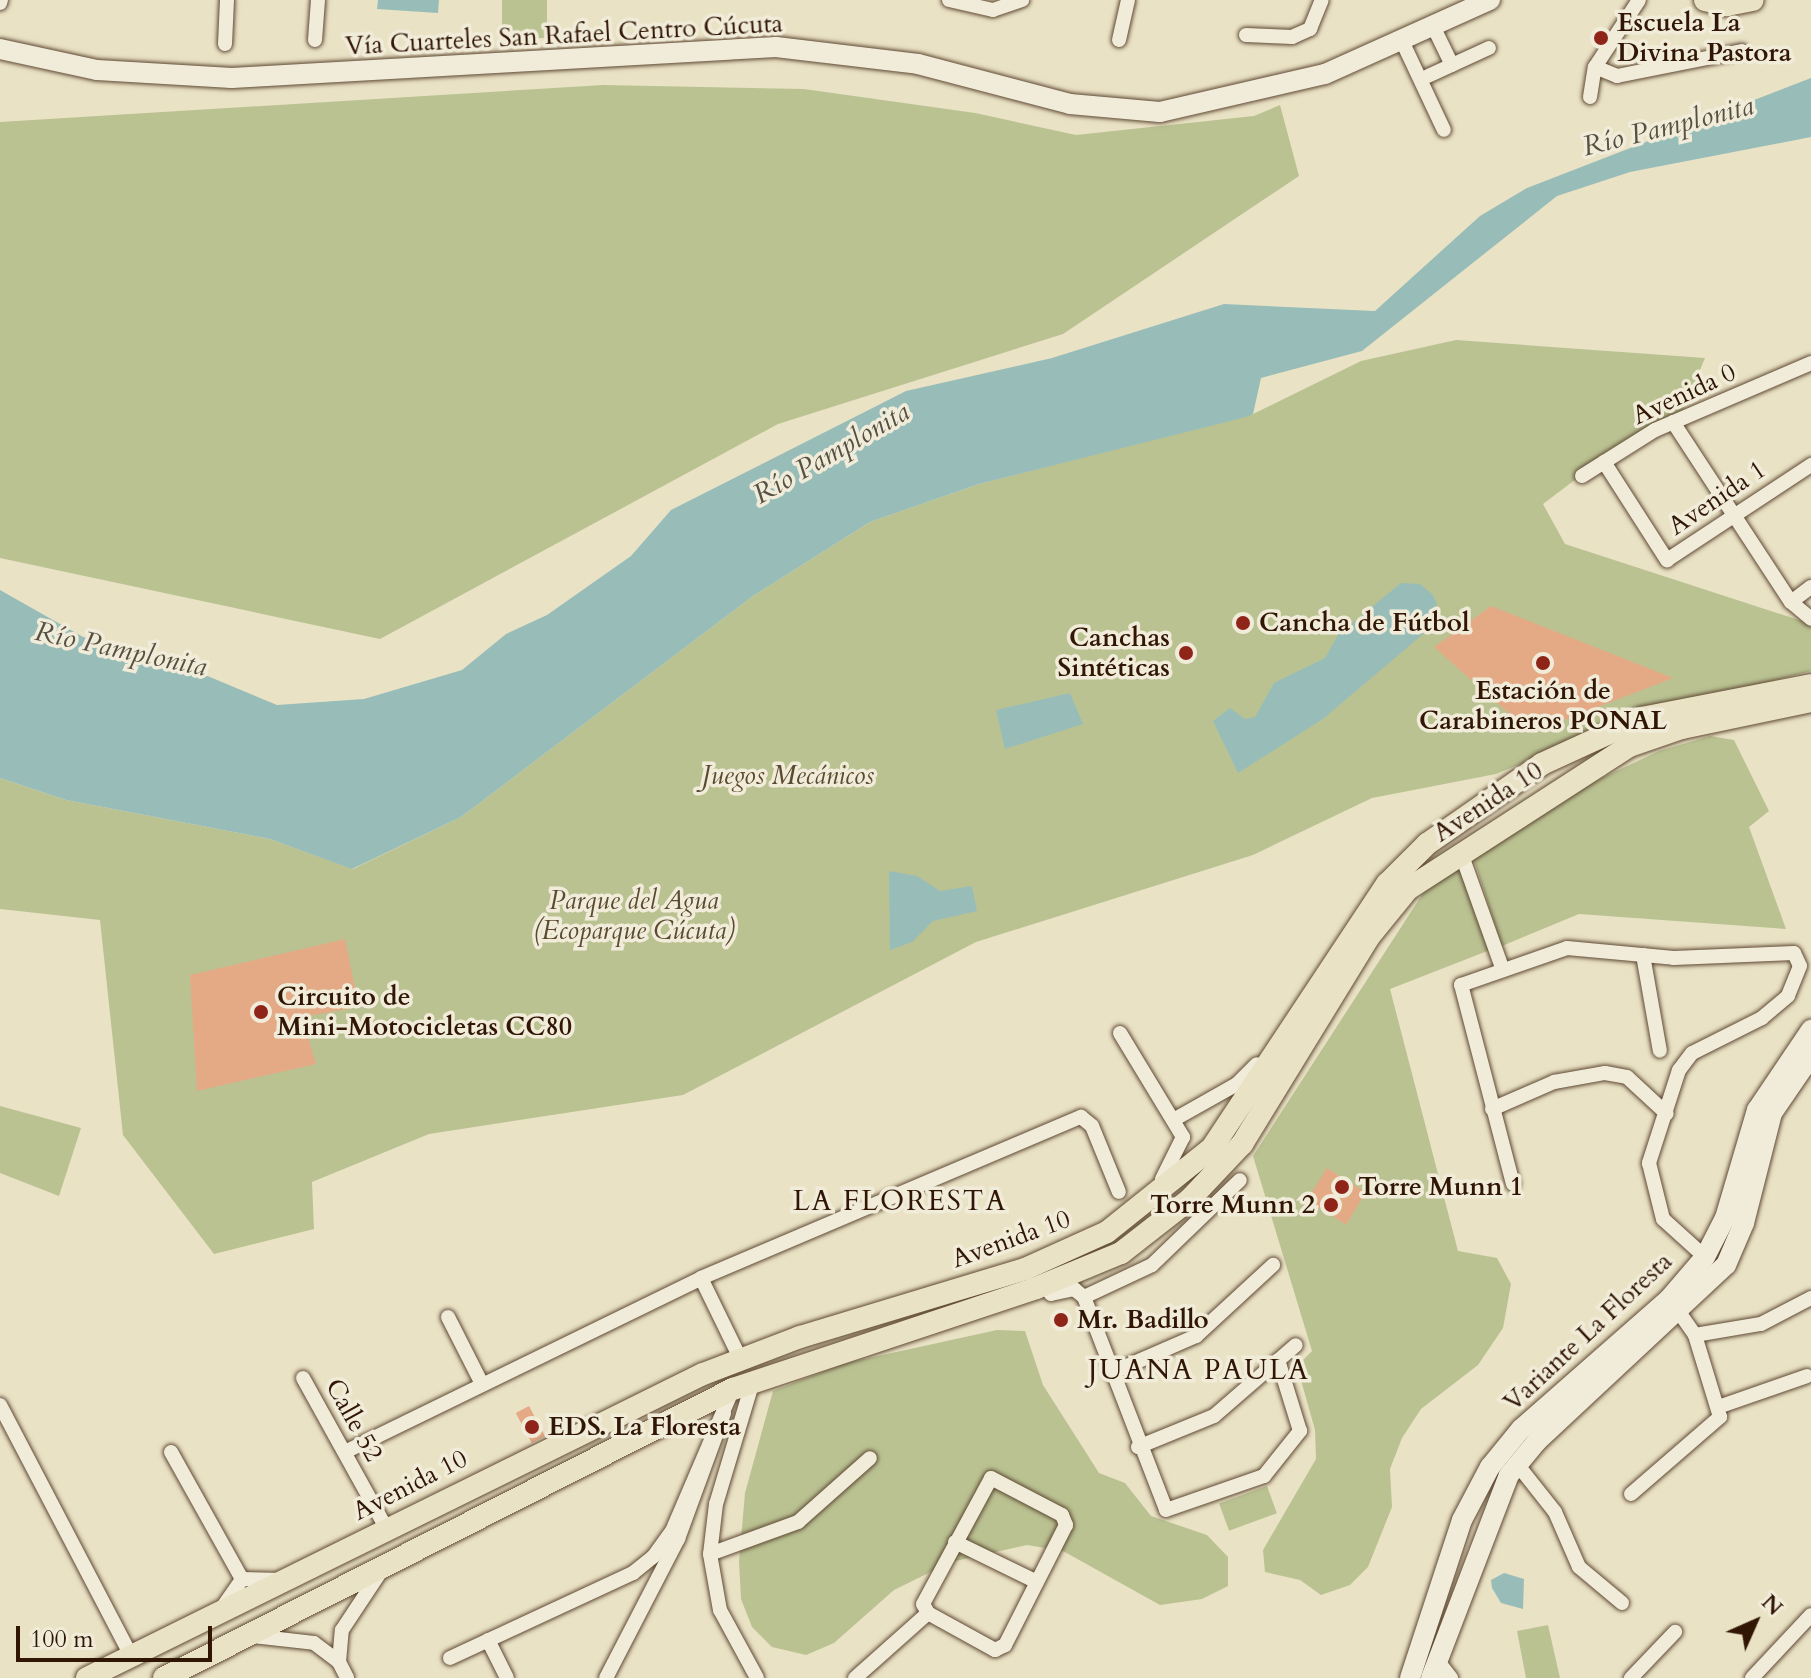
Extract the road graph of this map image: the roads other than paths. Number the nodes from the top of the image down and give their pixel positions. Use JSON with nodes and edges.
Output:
{"nodes":[{"id":1,"x":227,"y":0,"type":"edge"},
{"id":2,"x":318,"y":0,"type":"edge"},
{"id":3,"x":949,"y":0,"type":"edge"},
{"id":4,"x":1022,"y":0,"type":"edge"},
{"id":5,"x":1128,"y":0,"type":"edge"},
{"id":6,"x":1322,"y":0,"type":"edge"},
{"id":7,"x":1490,"y":0,"type":"edge"},
{"id":8,"x":1639,"y":0,"type":"edge"},
{"id":9,"x":1705,"y":0,"type":"edge"},
{"id":10,"x":1753,"y":0,"type":"edge"},
{"id":11,"x":1434,"y":28,"type":"junction"},
{"id":12,"x":1246,"y":35,"type":"dead end"},
{"id":13,"x":315,"y":40,"type":"dead end"},
{"id":14,"x":1119,"y":40,"type":"dead end"},
{"id":15,"x":1403,"y":43,"type":"junction"},
{"id":16,"x":225,"y":44,"type":"dead end"},
{"id":17,"x":1489,"y":48,"type":"dead end"},
{"id":18,"x":0,"y":49,"type":"edge"},
{"id":19,"x":1742,"y":51,"type":"dead end"},
{"id":20,"x":1452,"y":65,"type":"junction"},
{"id":21,"x":1595,"y":67,"type":"junction"},
{"id":22,"x":1428,"y":76,"type":"dead end"},
{"id":23,"x":1590,"y":97,"type":"dead end"},
{"id":24,"x":1444,"y":130,"type":"dead end"},
{"id":25,"x":1811,"y":363,"type":"edge"},
{"id":26,"x":1673,"y":422,"type":"junction"},
{"id":27,"x":1604,"y":462,"type":"junction"},
{"id":28,"x":1811,"y":465,"type":"edge"},
{"id":29,"x":1582,"y":476,"type":"dead end"},
{"id":30,"x":1732,"y":516,"type":"junction"},
{"id":31,"x":1811,"y":587,"type":"edge"},
{"id":32,"x":1800,"y":611,"type":"edge"},
{"id":33,"x":1811,"y":685,"type":"edge"},
{"id":34,"x":1811,"y":701,"type":"edge"},
{"id":35,"x":1699,"y":715,"type":"junction"},
{"id":36,"x":1461,"y":853,"type":"junction"},
{"id":37,"x":1643,"y":955,"type":"junction"},
{"id":38,"x":1503,"y":970,"type":"junction"},
{"id":39,"x":1308,"y":1007,"type":"junction"},
{"id":40,"x":1811,"y":1030,"type":"edge"},
{"id":41,"x":1120,"y":1033,"type":"dead end"},
{"id":42,"x":1660,"y":1051,"type":"dead end"},
{"id":43,"x":1811,"y":1056,"type":"edge"},
{"id":44,"x":1492,"y":1109,"type":"junction"},
{"id":45,"x":1667,"y":1114,"type":"junction"},
{"id":46,"x":1175,"y":1119,"type":"junction"},
{"id":47,"x":1240,"y":1180,"type":"dead end"},
{"id":48,"x":1513,"y":1184,"type":"dead end"},
{"id":49,"x":1119,"y":1192,"type":"dead end"},
{"id":50,"x":1138,"y":1211,"type":"junction"},
{"id":51,"x":1705,"y":1257,"type":"junction"},
{"id":52,"x":1273,"y":1265,"type":"dead end"},
{"id":53,"x":701,"y":1278,"type":"junction"},
{"id":54,"x":1043,"y":1285,"type":"junction"},
{"id":55,"x":1084,"y":1297,"type":"junction"},
{"id":56,"x":1811,"y":1298,"type":"edge"},
{"id":57,"x":1675,"y":1306,"type":"junction"},
{"id":58,"x":448,"y":1317,"type":"dead end"},
{"id":59,"x":1695,"y":1335,"type":"junction"},
{"id":60,"x":1296,"y":1345,"type":"dead end"},
{"id":61,"x":740,"y":1358,"type":"junction"},
{"id":62,"x":1278,"y":1360,"type":"junction"},
{"id":63,"x":1111,"y":1373,"type":"junction"},
{"id":64,"x":1807,"y":1376,"type":"dead end"},
{"id":65,"x":303,"y":1378,"type":"dead end"},
{"id":66,"x":482,"y":1384,"type":"junction"},
{"id":67,"x":737,"y":1393,"type":"junction"},
{"id":68,"x":0,"y":1405,"type":"edge"},
{"id":69,"x":1721,"y":1406,"type":"junction"},
{"id":70,"x":691,"y":1409,"type":"junction"},
{"id":71,"x":713,"y":1426,"type":"junction"},
{"id":72,"x":1138,"y":1447,"type":"junction"},
{"id":73,"x":171,"y":1452,"type":"dead end"},
{"id":74,"x":345,"y":1452,"type":"junction"},
{"id":75,"x":870,"y":1458,"type":"dead end"},
{"id":76,"x":1517,"y":1464,"type":"junction"},
{"id":77,"x":1631,"y":1494,"type":"dead end"},
{"id":78,"x":386,"y":1528,"type":"junction"},
{"id":79,"x":955,"y":1542,"type":"junction"},
{"id":80,"x":710,"y":1554,"type":"junction"},
{"id":81,"x":391,"y":1561,"type":"junction"},
{"id":82,"x":290,"y":1576,"type":"junction"},
{"id":83,"x":1037,"y":1582,"type":"junction"},
{"id":84,"x":251,"y":1586,"type":"junction"},
{"id":85,"x":311,"y":1602,"type":"junction"},
{"id":86,"x":1622,"y":1603,"type":"dead end"},
{"id":87,"x":928,"y":1613,"type":"junction"},
{"id":88,"x":1811,"y":1615,"type":"edge"},
{"id":89,"x":276,"y":1620,"type":"junction"},
{"id":90,"x":1675,"y":1632,"type":"dead end"},
{"id":91,"x":245,"y":1636,"type":"junction"},
{"id":92,"x":488,"y":1640,"type":"junction"},
{"id":93,"x":131,"y":1656,"type":"junction"},
{"id":94,"x":450,"y":1658,"type":"dead end"},
{"id":95,"x":339,"y":1662,"type":"junction"},
{"id":96,"x":1434,"y":1669,"type":"edge"},
{"id":97,"x":87,"y":1678,"type":"edge"},
{"id":98,"x":164,"y":1678,"type":"edge"},
{"id":99,"x":347,"y":1678,"type":"edge"},
{"id":100,"x":507,"y":1678,"type":"edge"},
{"id":101,"x":606,"y":1678,"type":"edge"},
{"id":102,"x":757,"y":1678,"type":"edge"},
{"id":103,"x":855,"y":1678,"type":"edge"},
{"id":104,"x":1410,"y":1678,"type":"edge"},
{"id":105,"x":1451,"y":1678,"type":"edge"},
{"id":106,"x":1631,"y":1678,"type":"edge"},
{"id":107,"x":1752,"y":1678,"type":"edge"}],
"edges":[{"from":1,"to":16,"type":"street"},
{"from":2,"to":13,"type":"street"},
{"from":3,"to":4,"type":"street"},
{"from":5,"to":14,"type":"street"},
{"from":6,"to":12,"type":"street"},
{"from":7,"to":11,"type":"main road","name":"Vía Cuarteles San Rafael Centro Cúcuta"},
{"from":8,"to":21,"type":"street"},
{"from":9,"to":10,"type":"main road"},
{"from":11,"to":15,"type":"main road","name":"Vía Cuarteles San Rafael Centro Cúcuta"},
{"from":11,"to":20,"type":"street"},
{"from":15,"to":18,"type":"main road","name":"Vía Cuarteles San Rafael Centro Cúcuta"},
{"from":15,"to":24,"type":"street"},
{"from":17,"to":20,"type":"street"},
{"from":19,"to":21,"type":"street"},
{"from":20,"to":22,"type":"street"},
{"from":21,"to":23,"type":"street"},
{"from":25,"to":26,"type":"street","name":"Avenida 0"},
{"from":26,"to":27,"type":"street","name":"Avenida 0"},
{"from":26,"to":30,"type":"street"},
{"from":27,"to":29,"type":"street","name":"Avenida 0"},
{"from":27,"to":30,"type":"street","name":"Avenida 1"},
{"from":28,"to":30,"type":"street","name":"Avenida 1"},
{"from":30,"to":32,"type":"street"},
{"from":31,"to":32,"type":"street"},
{"from":33,"to":35,"type":"main road","name":"Avenida 10"},
{"from":34,"to":35,"type":"main road","name":"Avenida 10"},
{"from":35,"to":36,"type":"main road","name":"Avenida 10"},
{"from":35,"to":39,"type":"main road","name":"Avenida 10"},
{"from":36,"to":38,"type":"street"},
{"from":36,"to":54,"type":"main road","name":"Avenida 10"},
{"from":37,"to":38,"type":"street"},
{"from":37,"to":42,"type":"street"},
{"from":37,"to":45,"type":"street"},
{"from":38,"to":44,"type":"street"},
{"from":39,"to":46,"type":"street"},
{"from":39,"to":50,"type":"main road","name":"Avenida 10"},
{"from":40,"to":51,"type":"main road","name":"Variante La Floresta"},
{"from":41,"to":46,"type":"street"},
{"from":43,"to":57,"type":"main road","name":"Variante La Floresta"},
{"from":44,"to":45,"type":"street"},
{"from":44,"to":48,"type":"street"},
{"from":45,"to":51,"type":"street"},
{"from":46,"to":50,"type":"street"},
{"from":47,"to":55,"type":"street"},
{"from":49,"to":53,"type":"street"},
{"from":50,"to":61,"type":"main road","name":"Avenida 10"},
{"from":51,"to":57,"type":"main road","name":"Variante La Floresta"},
{"from":52,"to":63,"type":"street"},
{"from":53,"to":61,"type":"street"},
{"from":53,"to":66,"type":"street"},
{"from":54,"to":55,"type":"street"},
{"from":54,"to":67,"type":"main road","name":"Avenida 10"},
{"from":55,"to":63,"type":"street"},
{"from":56,"to":59,"type":"street"},
{"from":57,"to":59,"type":"street"},
{"from":57,"to":76,"type":"main road","name":"Variante La Floresta"},
{"from":57,"to":104,"type":"main road","name":"Variante La Floresta"},
{"from":58,"to":66,"type":"street"},
{"from":59,"to":69,"type":"street"},
{"from":60,"to":62,"type":"street"},
{"from":61,"to":78,"type":"main road","name":"Avenida 10"},
{"from":62,"to":72,"type":"street"},
{"from":62,"to":72,"type":"street"},
{"from":63,"to":72,"type":"street"},
{"from":64,"to":69,"type":"street"},
{"from":65,"to":74,"type":"street","name":"Calle 52"},
{"from":66,"to":74,"type":"street"},
{"from":67,"to":70,"type":"main road","name":"Avenida 10"},
{"from":67,"to":71,"type":"street"},
{"from":67,"to":80,"type":"street"},
{"from":67,"to":101,"type":"street"},
{"from":68,"to":93,"type":"street"},
{"from":69,"to":77,"type":"street"},
{"from":70,"to":71,"type":"street"},
{"from":70,"to":81,"type":"main road","name":"Avenida 10"},
{"from":71,"to":92,"type":"street"},
{"from":73,"to":84,"type":"street"},
{"from":74,"to":78,"type":"street","name":"Calle 52"},
{"from":75,"to":80,"type":"street"},
{"from":76,"to":86,"type":"street"},
{"from":76,"to":96,"type":"main road","name":"Variante La Floresta"},
{"from":78,"to":82,"type":"main road","name":"Avenida 10"},
{"from":79,"to":83,"type":"street"},
{"from":79,"to":83,"type":"street"},
{"from":79,"to":87,"type":"street"},
{"from":80,"to":102,"type":"street"},
{"from":81,"to":85,"type":"main road","name":"Avenida 10"},
{"from":81,"to":95,"type":"street"},
{"from":82,"to":84,"type":"main road","name":"Avenida 10"},
{"from":82,"to":85,"type":"main road"},
{"from":83,"to":87,"type":"street"},
{"from":84,"to":89,"type":"main road"},
{"from":84,"to":93,"type":"main road","name":"Avenida 10"},
{"from":85,"to":89,"type":"main road","name":"Avenida 10"},
{"from":87,"to":103,"type":"street"},
{"from":88,"to":107,"type":"street"},
{"from":89,"to":91,"type":"main road","name":"Avenida 10"},
{"from":90,"to":106,"type":"street"},
{"from":91,"to":95,"type":"street"},
{"from":91,"to":98,"type":"main road","name":"Avenida 10"},
{"from":92,"to":94,"type":"street"},
{"from":92,"to":100,"type":"street"},
{"from":93,"to":97,"type":"main road","name":"Avenida 10"},
{"from":95,"to":99,"type":"street"},
{"from":96,"to":105,"type":"street"}]}
